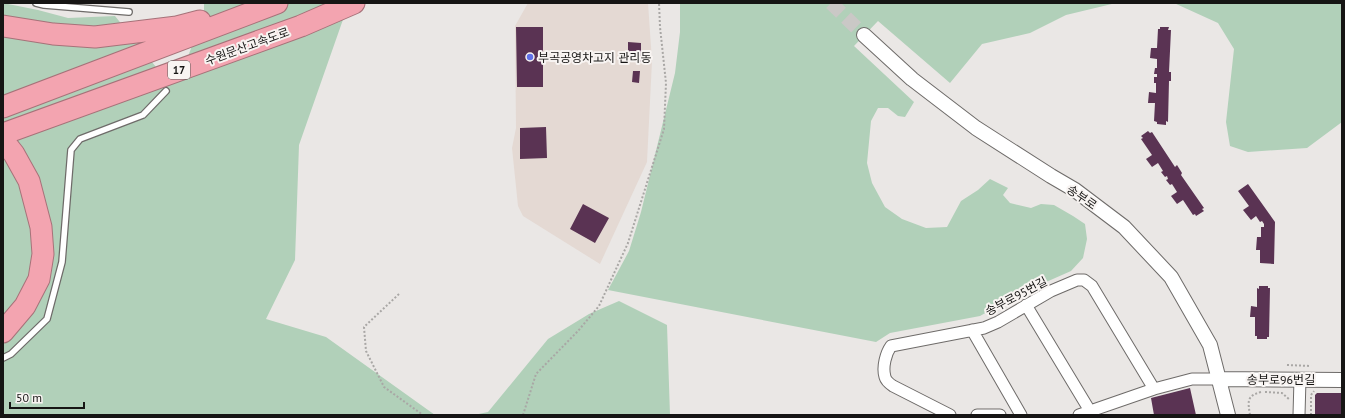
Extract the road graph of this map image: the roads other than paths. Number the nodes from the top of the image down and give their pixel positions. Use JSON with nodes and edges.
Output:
{"nodes":[{"id":1,"x":36,"y":3,"type":"edge"},
{"id":2,"x":277,"y":3,"type":"edge"},
{"id":3,"x":354,"y":3,"type":"edge"},
{"id":4,"x":129,"y":12,"type":"dead end"},
{"id":5,"x":3,"y":26,"type":"edge"},
{"id":6,"x":864,"y":35,"type":"tunnel mouth"},
{"id":7,"x":166,"y":92,"type":"dead end"},
{"id":8,"x":3,"y":107,"type":"edge"},
{"id":9,"x":3,"y":134,"type":"edge"},
{"id":10,"x":6,"y":152,"type":"edge"},
{"id":11,"x":1026,"y":305,"type":"junction"},
{"id":12,"x":3,"y":316,"type":"edge"},
{"id":13,"x":972,"y":330,"type":"junction"},
{"id":14,"x":3,"y":332,"type":"edge"},
{"id":15,"x":3,"y":358,"type":"edge"},
{"id":16,"x":1342,"y":380,"type":"edge"},
{"id":17,"x":1220,"y":382,"type":"junction"},
{"id":18,"x":1299,"y":382,"type":"junction"},
{"id":19,"x":1342,"y":385,"type":"edge"},
{"id":20,"x":1154,"y":389,"type":"junction"},
{"id":21,"x":1085,"y":413,"type":"edge"},
{"id":22,"x":950,"y":415,"type":"edge"},
{"id":23,"x":977,"y":415,"type":"edge"},
{"id":24,"x":1000,"y":415,"type":"edge"},
{"id":25,"x":1021,"y":415,"type":"edge"},
{"id":26,"x":1228,"y":415,"type":"edge"},
{"id":27,"x":1299,"y":415,"type":"edge"}],
"edges":[{"from":1,"to":4,"type":"lane"},
{"from":2,"to":5,"type":"highway"},
{"from":2,"to":8,"type":"highway","number":"17"},
{"from":3,"to":9,"type":"highway","name":"수원문산고속도로","number":"17"},
{"from":6,"to":17,"type":"street","name":"송부로"},
{"from":7,"to":15,"type":"lane"},
{"from":10,"to":12,"type":"highway"},
{"from":10,"to":14,"type":"highway"},
{"from":11,"to":13,"type":"street","name":"송부로95번길"},
{"from":11,"to":20,"type":"street","name":"송부로95번길"},
{"from":11,"to":21,"type":"street"},
{"from":13,"to":22,"type":"street","name":"송부로95번길"},
{"from":13,"to":25,"type":"street"},
{"from":16,"to":18,"type":"street","name":"송부로96번길"},
{"from":17,"to":18,"type":"street"},
{"from":17,"to":20,"type":"street"},
{"from":17,"to":26,"type":"street","name":"송부로"},
{"from":18,"to":19,"type":"street"},
{"from":18,"to":27,"type":"street"},
{"from":20,"to":21,"type":"street"},
{"from":23,"to":24,"type":"street"}]}
